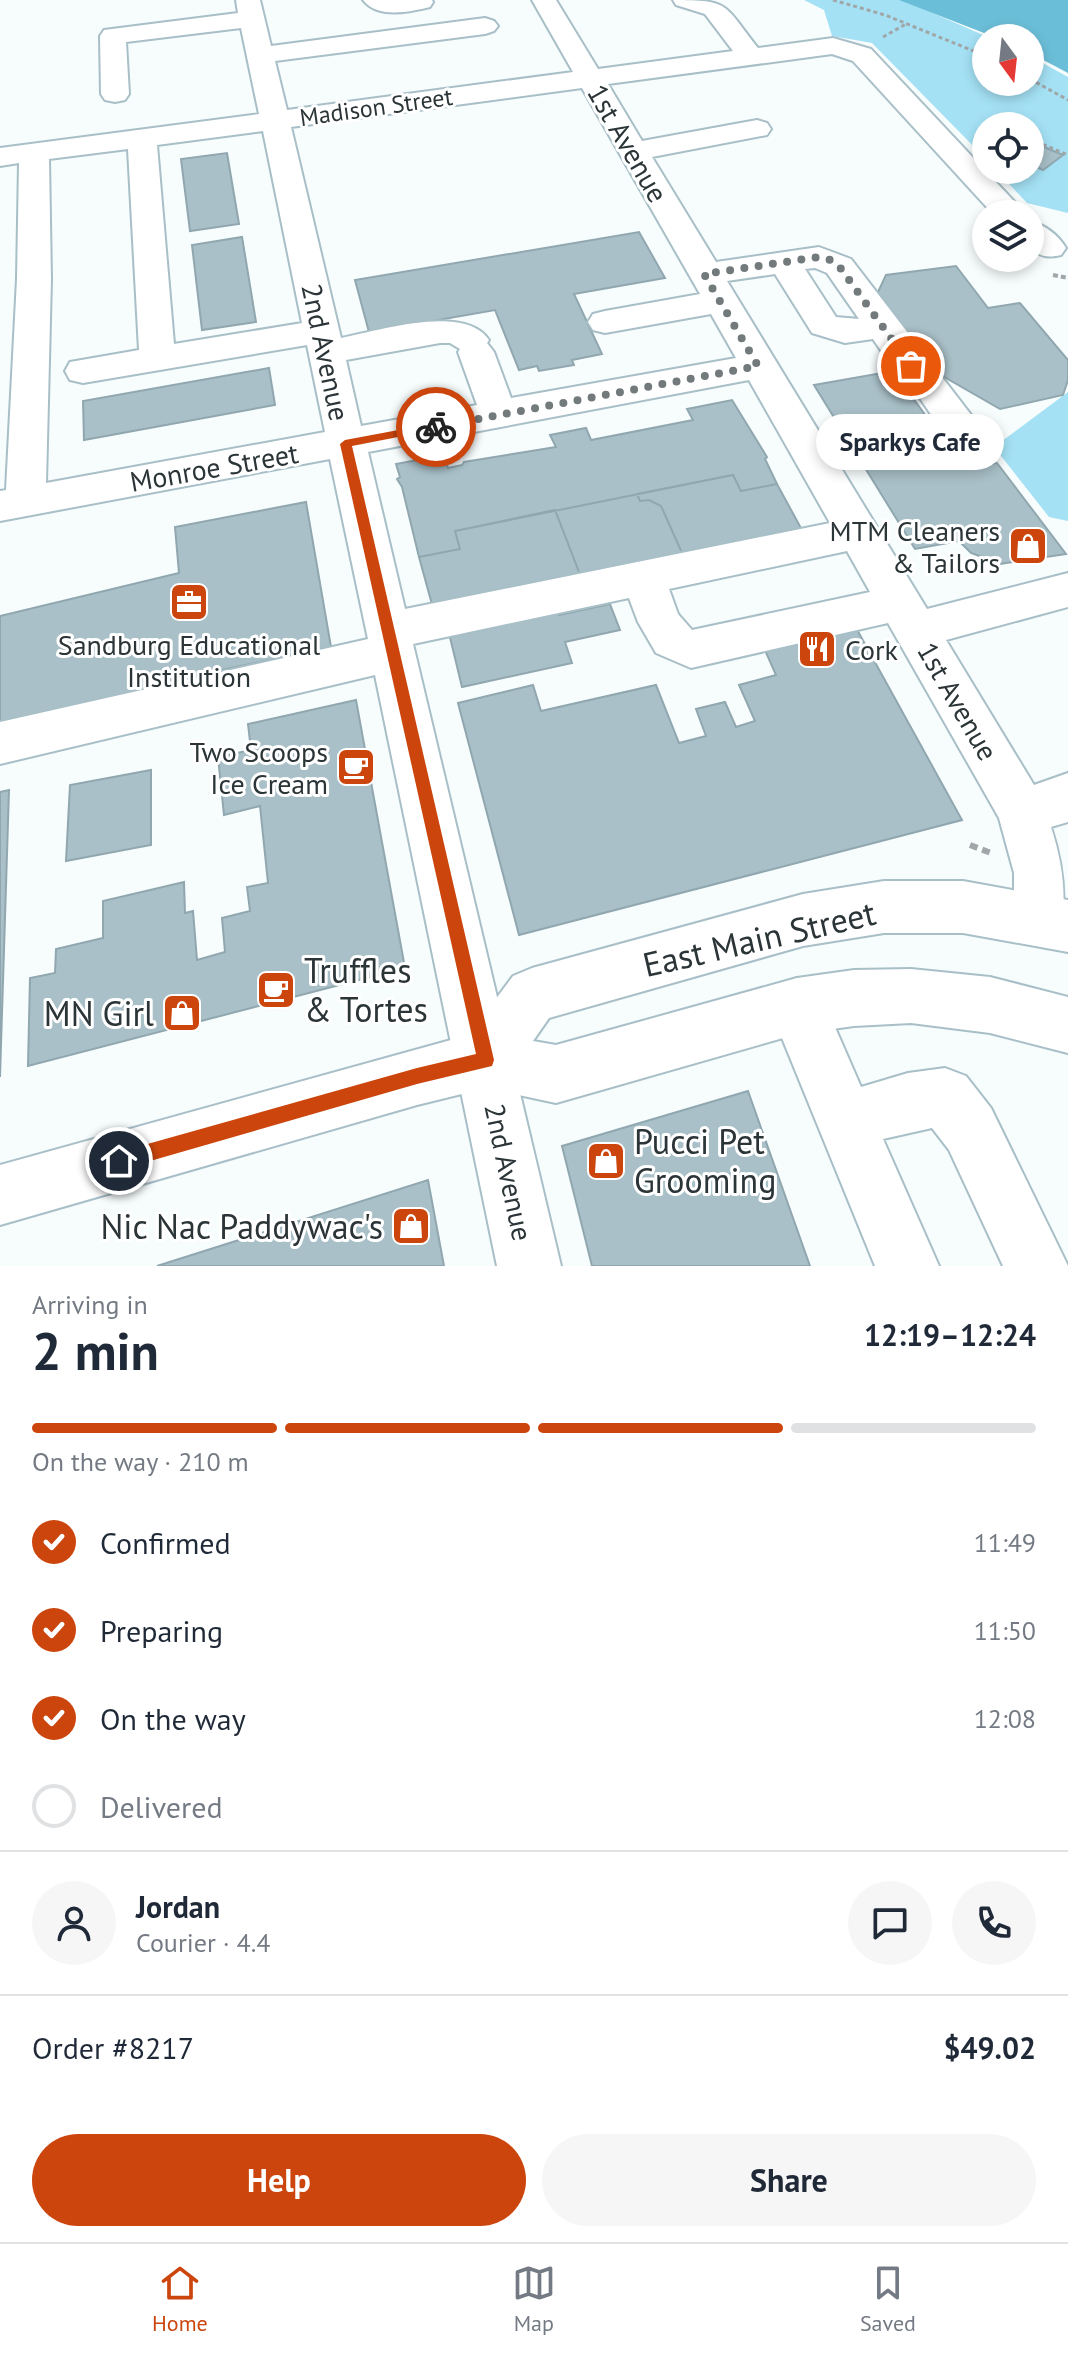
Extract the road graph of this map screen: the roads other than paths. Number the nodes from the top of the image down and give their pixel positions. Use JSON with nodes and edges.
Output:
{"nodes":[{"id":1,"x":375,"y":0,"type":"edge"},
{"id":2,"x":544,"y":0,"type":"edge"},
{"id":3,"x":685,"y":0,"type":"edge"},
{"id":4,"x":423,"y":7,"type":"edge"},
{"id":5,"x":250,"y":10,"type":"edge"},
{"id":6,"x":485,"y":26,"type":"dead end"},
{"id":7,"x":260,"y":55,"type":"junction"},
{"id":8,"x":751,"y":57,"type":"junction"},
{"id":9,"x":590,"y":79,"type":"junction"},
{"id":10,"x":115,"y":94,"type":"dead end"},
{"id":11,"x":276,"y":121,"type":"junction"},
{"id":12,"x":757,"y":129,"type":"dead end"},
{"id":13,"x":142,"y":138,"type":"junction"},
{"id":14,"x":633,"y":152,"type":"junction"},
{"id":15,"x":17,"y":155,"type":"edge"},
{"id":16,"x":997,"y":200,"type":"edge"},
{"id":17,"x":34,"y":279,"type":"junction"},
{"id":18,"x":0,"y":284,"type":"edge"},
{"id":19,"x":712,"y":288,"type":"junction"},
{"id":20,"x":605,"y":322,"type":"dead end"},
{"id":21,"x":324,"y":342,"type":"junction"},
{"id":22,"x":157,"y":359,"type":"junction"},
{"id":23,"x":758,"y":366,"type":"junction"},
{"id":24,"x":83,"y":371,"type":"dead end"},
{"id":25,"x":499,"y":415,"type":"junction"},
{"id":26,"x":971,"y":443,"type":"dead end"},
{"id":27,"x":345,"y":444,"type":"junction"},
{"id":28,"x":12,"y":504,"type":"edge"},
{"id":29,"x":858,"y":533,"type":"junction"},
{"id":30,"x":643,"y":578,"type":"junction"},
{"id":31,"x":1068,"y":590,"type":"edge"},
{"id":32,"x":908,"y":616,"type":"junction"},
{"id":33,"x":390,"y":641,"type":"junction"},
{"id":34,"x":0,"y":743,"type":"edge"},
{"id":35,"x":1068,"y":796,"type":"edge"},
{"id":36,"x":1022,"y":811,"type":"junction"},
{"id":37,"x":1054,"y":922,"type":"edge"},
{"id":38,"x":797,"y":1006,"type":"junction"},
{"id":39,"x":1068,"y":1025,"type":"edge"},
{"id":40,"x":486,"y":1060,"type":"junction"},
{"id":41,"x":845,"y":1121,"type":"junction"},
{"id":42,"x":0,"y":1195,"type":"edge"},
{"id":43,"x":529,"y":1266,"type":"edge"},
{"id":44,"x":907,"y":1266,"type":"edge"},
{"id":45,"x":1036,"y":1266,"type":"edge"}],
"edges":[{"from":1,"to":4,"type":"street"},
{"from":2,"to":9,"type":"street","name":"1st Avenue"},
{"from":3,"to":8,"type":"street"},
{"from":5,"to":7,"type":"street","name":"2nd Avenue"},
{"from":5,"to":10,"type":"street"},
{"from":6,"to":7,"type":"street"},
{"from":7,"to":11,"type":"street","name":"2nd Avenue"},
{"from":8,"to":9,"type":"street","name":"Madison Street"},
{"from":8,"to":16,"type":"street","name":"Madison Street"},
{"from":9,"to":11,"type":"street","name":"Madison Street"},
{"from":9,"to":14,"type":"street","name":"1st Avenue"},
{"from":11,"to":13,"type":"street","name":"Madison Street"},
{"from":11,"to":21,"type":"street","name":"2nd Avenue"},
{"from":12,"to":14,"type":"street"},
{"from":13,"to":15,"type":"street","name":"Madison Street"},
{"from":13,"to":22,"type":"street"},
{"from":14,"to":19,"type":"street","name":"1st Avenue"},
{"from":15,"to":17,"type":"street"},
{"from":17,"to":18,"type":"street"},
{"from":17,"to":28,"type":"street"},
{"from":19,"to":20,"type":"street"},
{"from":19,"to":23,"type":"street","name":"1st Avenue"},
{"from":19,"to":26,"type":"street"},
{"from":21,"to":22,"type":"street"},
{"from":21,"to":25,"type":"street"},
{"from":21,"to":27,"type":"street","name":"2nd Avenue"},
{"from":22,"to":24,"type":"street"},
{"from":23,"to":25,"type":"street","name":"Monroe Street"},
{"from":23,"to":29,"type":"street","name":"1st Avenue"},
{"from":25,"to":27,"type":"street","name":"Monroe Street"},
{"from":27,"to":28,"type":"street","name":"Monroe Street"},
{"from":27,"to":33,"type":"street","name":"2nd Avenue"},
{"from":29,"to":30,"type":"street"},
{"from":29,"to":32,"type":"street","name":"1st Avenue"},
{"from":30,"to":32,"type":"street"},
{"from":30,"to":33,"type":"street"},
{"from":31,"to":32,"type":"street"},
{"from":32,"to":36,"type":"street","name":"1st Avenue"},
{"from":33,"to":34,"type":"street"},
{"from":33,"to":40,"type":"street","name":"2nd Avenue"},
{"from":35,"to":36,"type":"street"},
{"from":36,"to":37,"type":"street","name":"1st Avenue"},
{"from":37,"to":40,"type":"street","name":"East Main Street"},
{"from":38,"to":39,"type":"street"},
{"from":38,"to":40,"type":"street"},
{"from":38,"to":41,"type":"street"},
{"from":40,"to":42,"type":"street"},
{"from":40,"to":43,"type":"street","name":"2nd Avenue"},
{"from":41,"to":44,"type":"street"},
{"from":41,"to":45,"type":"street"}]}
